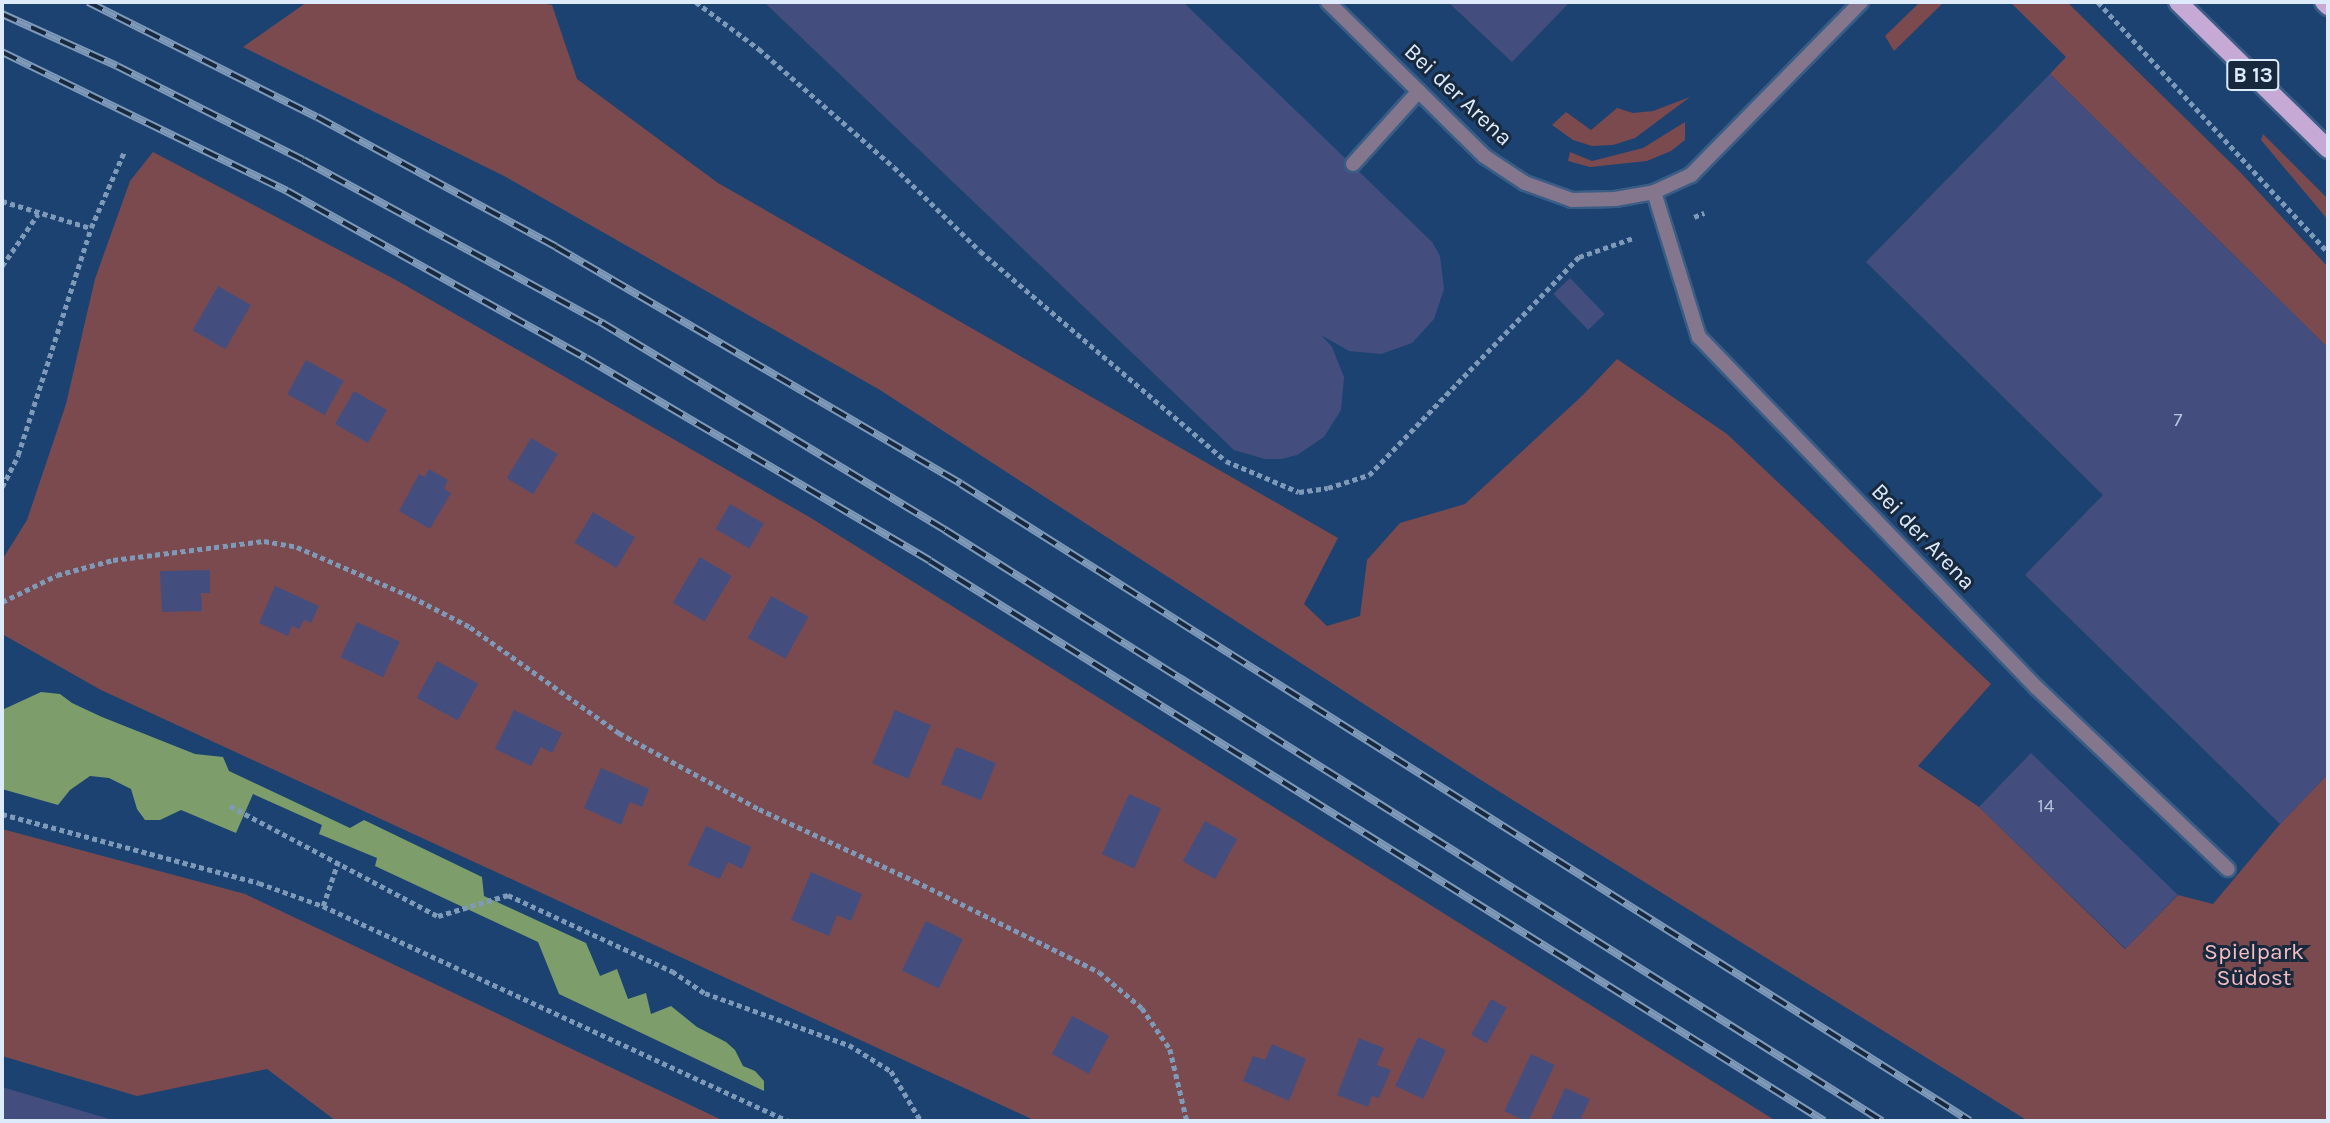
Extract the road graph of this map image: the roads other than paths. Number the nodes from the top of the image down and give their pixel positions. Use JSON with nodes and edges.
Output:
{"nodes":[{"id":1,"x":1328,"y":2,"type":"edge"},
{"id":2,"x":1861,"y":2,"type":"edge"},
{"id":3,"x":2178,"y":2,"type":"edge"},
{"id":4,"x":2324,"y":2,"type":"edge"},
{"id":5,"x":2328,"y":6,"type":"edge"},
{"id":6,"x":1419,"y":91,"type":"junction"},
{"id":7,"x":2328,"y":149,"type":"edge"},
{"id":8,"x":1353,"y":164,"type":"dead end"},
{"id":9,"x":1654,"y":192,"type":"junction"},
{"id":10,"x":2228,"y":869,"type":"dead end"}],
"edges":[{"from":1,"to":6,"type":"street","name":"Bei der Arena"},
{"from":2,"to":9,"type":"street","name":"Bei der Arena"},
{"from":3,"to":7,"type":"main road","number":"B 13"},
{"from":4,"to":5,"type":"main road"},
{"from":6,"to":8,"type":"street"},
{"from":6,"to":9,"type":"street","name":"Bei der Arena"},
{"from":9,"to":10,"type":"street","name":"Bei der Arena"}]}
